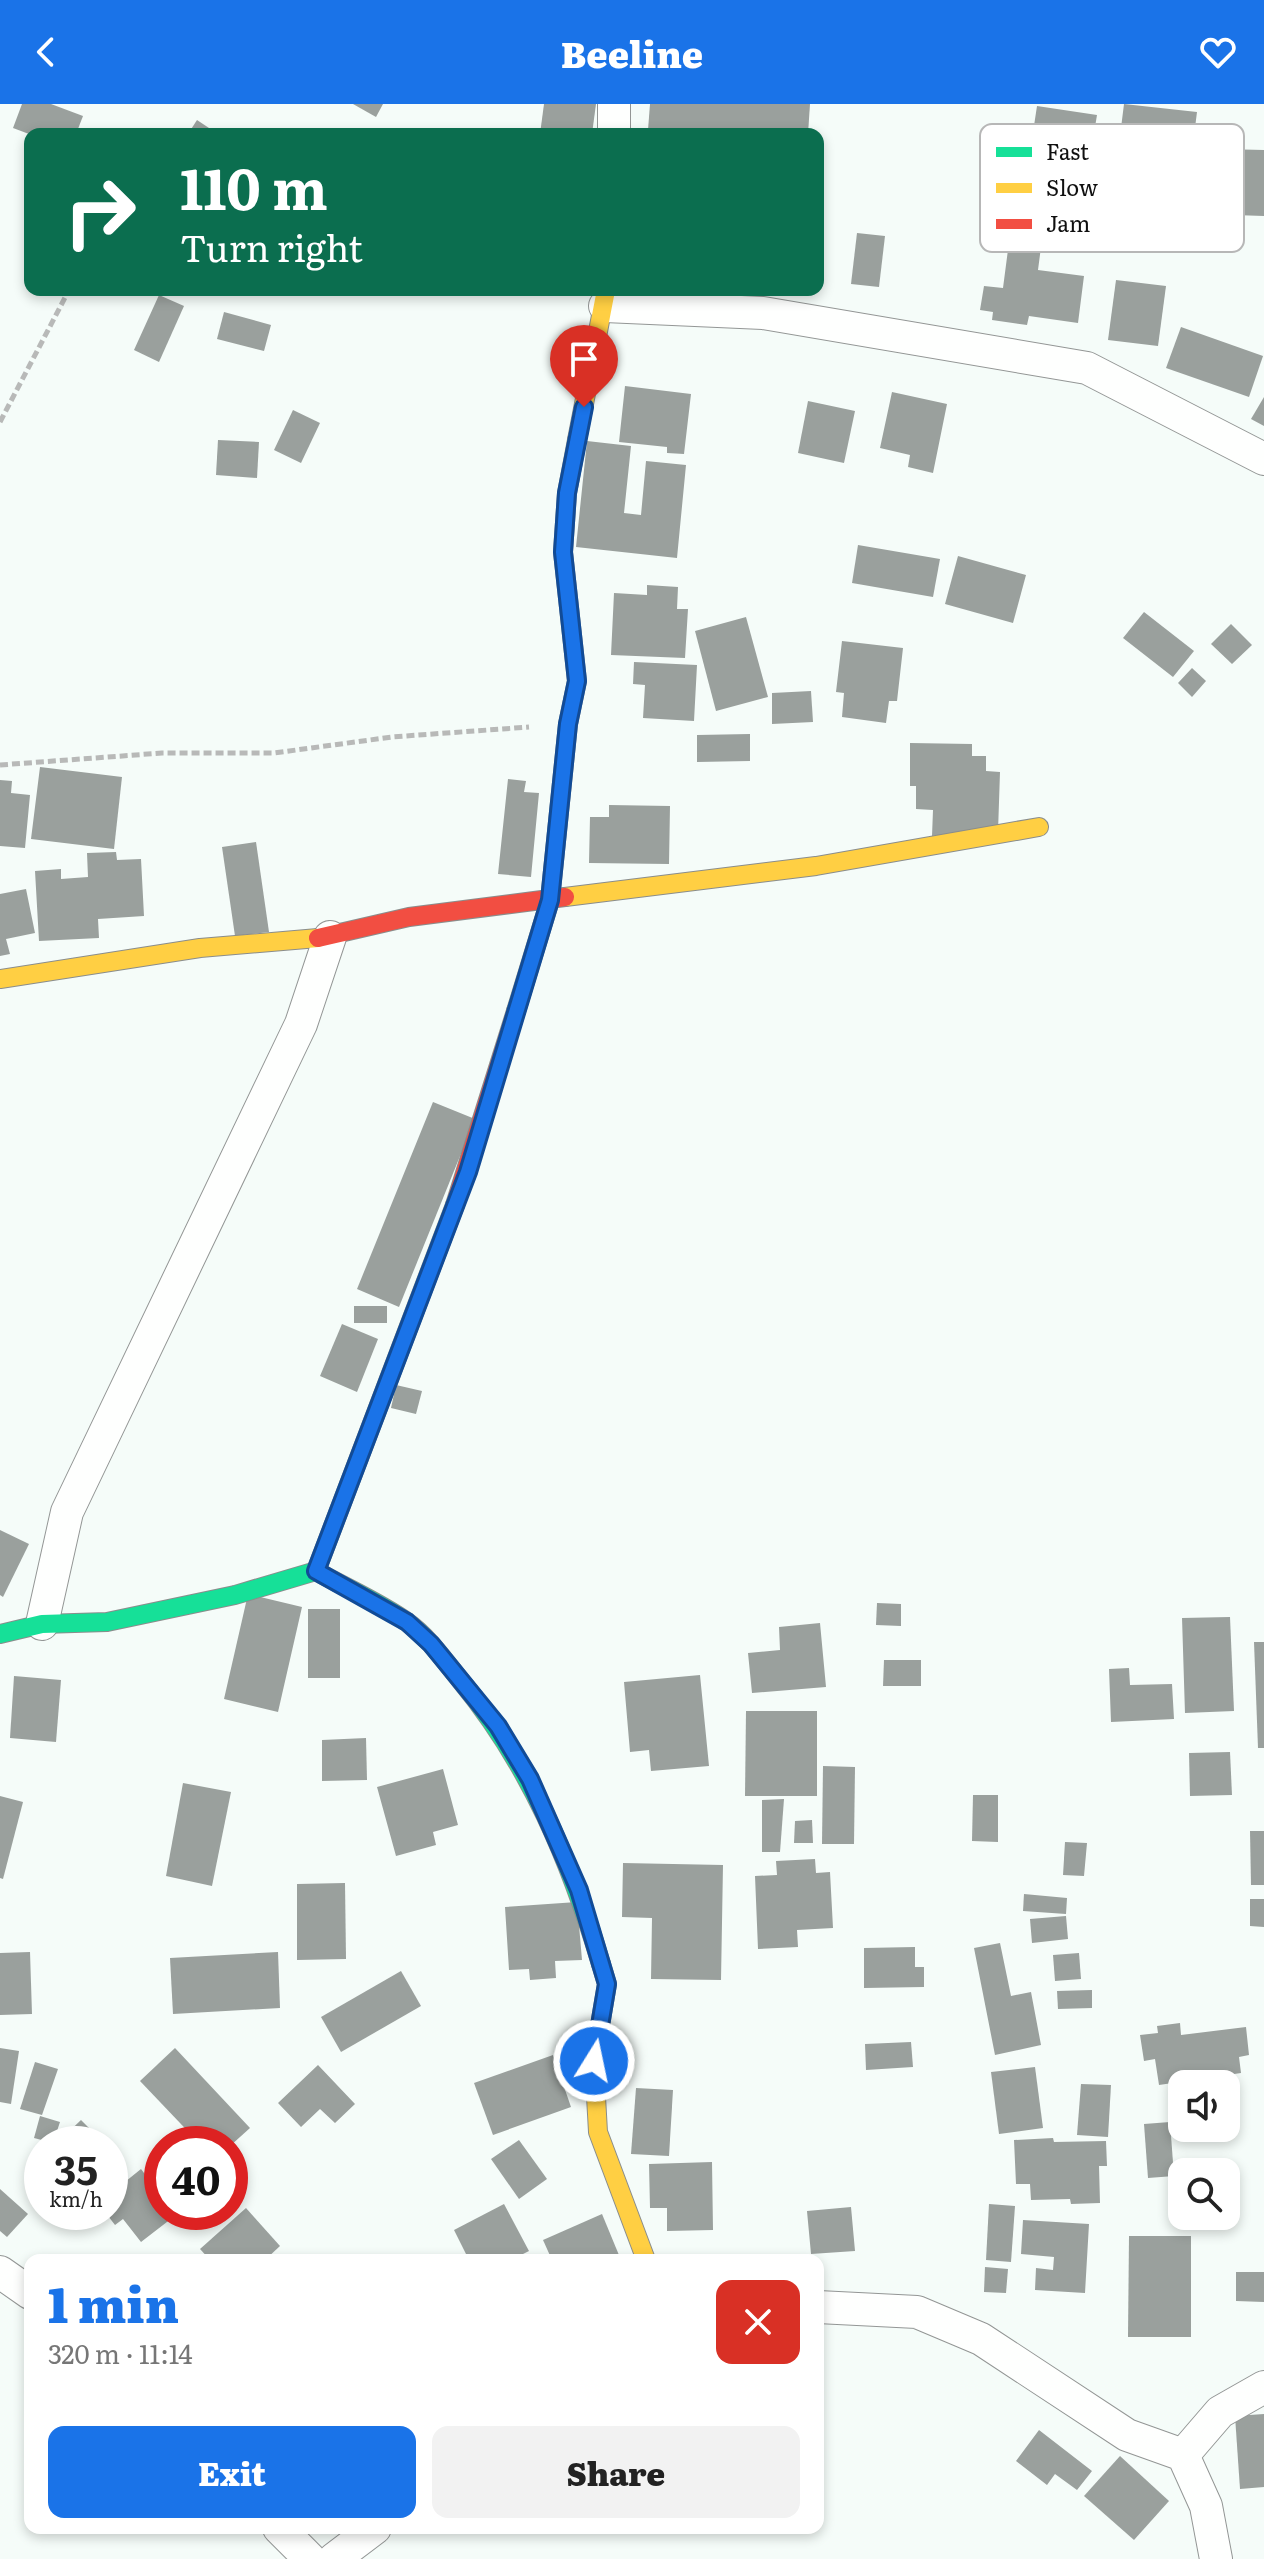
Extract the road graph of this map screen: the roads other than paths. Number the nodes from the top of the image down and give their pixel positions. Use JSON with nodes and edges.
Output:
{"nodes":[{"id":1,"x":614,"y":104,"type":"edge"},
{"id":2,"x":614,"y":128,"type":"edge"},
{"id":3,"x":605,"y":298,"type":"edge"},
{"id":4,"x":1264,"y":459,"type":"edge"},
{"id":5,"x":1039,"y":827,"type":"dead end"},
{"id":6,"x":550,"y":900,"type":"junction"},
{"id":7,"x":330,"y":937,"type":"junction"},
{"id":8,"x":0,"y":979,"type":"edge"},
{"id":9,"x":316,"y":1571,"type":"junction"},
{"id":10,"x":42,"y":1624,"type":"junction"},
{"id":11,"x":0,"y":1634,"type":"edge"},
{"id":12,"x":644,"y":2254,"type":"edge"},
{"id":13,"x":0,"y":2272,"type":"edge"},
{"id":14,"x":24,"y":2289,"type":"edge"},
{"id":15,"x":824,"y":2307,"type":"edge"},
{"id":16,"x":1264,"y":2387,"type":"edge"},
{"id":17,"x":1183,"y":2455,"type":"junction"},
{"id":18,"x":285,"y":2534,"type":"edge"},
{"id":19,"x":367,"y":2534,"type":"edge"},
{"id":20,"x":310,"y":2559,"type":"edge"},
{"id":21,"x":334,"y":2559,"type":"edge"},
{"id":22,"x":1216,"y":2559,"type":"edge"}],
"edges":[{"from":1,"to":2,"type":"street"},
{"from":3,"to":4,"type":"street"},
{"from":3,"to":6,"type":"street"},
{"from":5,"to":6,"type":"street"},
{"from":6,"to":7,"type":"street"},
{"from":6,"to":9,"type":"street"},
{"from":7,"to":8,"type":"street"},
{"from":7,"to":10,"type":"street"},
{"from":9,"to":10,"type":"street"},
{"from":9,"to":12,"type":"street"},
{"from":10,"to":11,"type":"street"},
{"from":13,"to":14,"type":"street"},
{"from":15,"to":17,"type":"street"},
{"from":16,"to":17,"type":"street"},
{"from":17,"to":22,"type":"street"},
{"from":18,"to":20,"type":"street"},
{"from":19,"to":21,"type":"street"}]}
